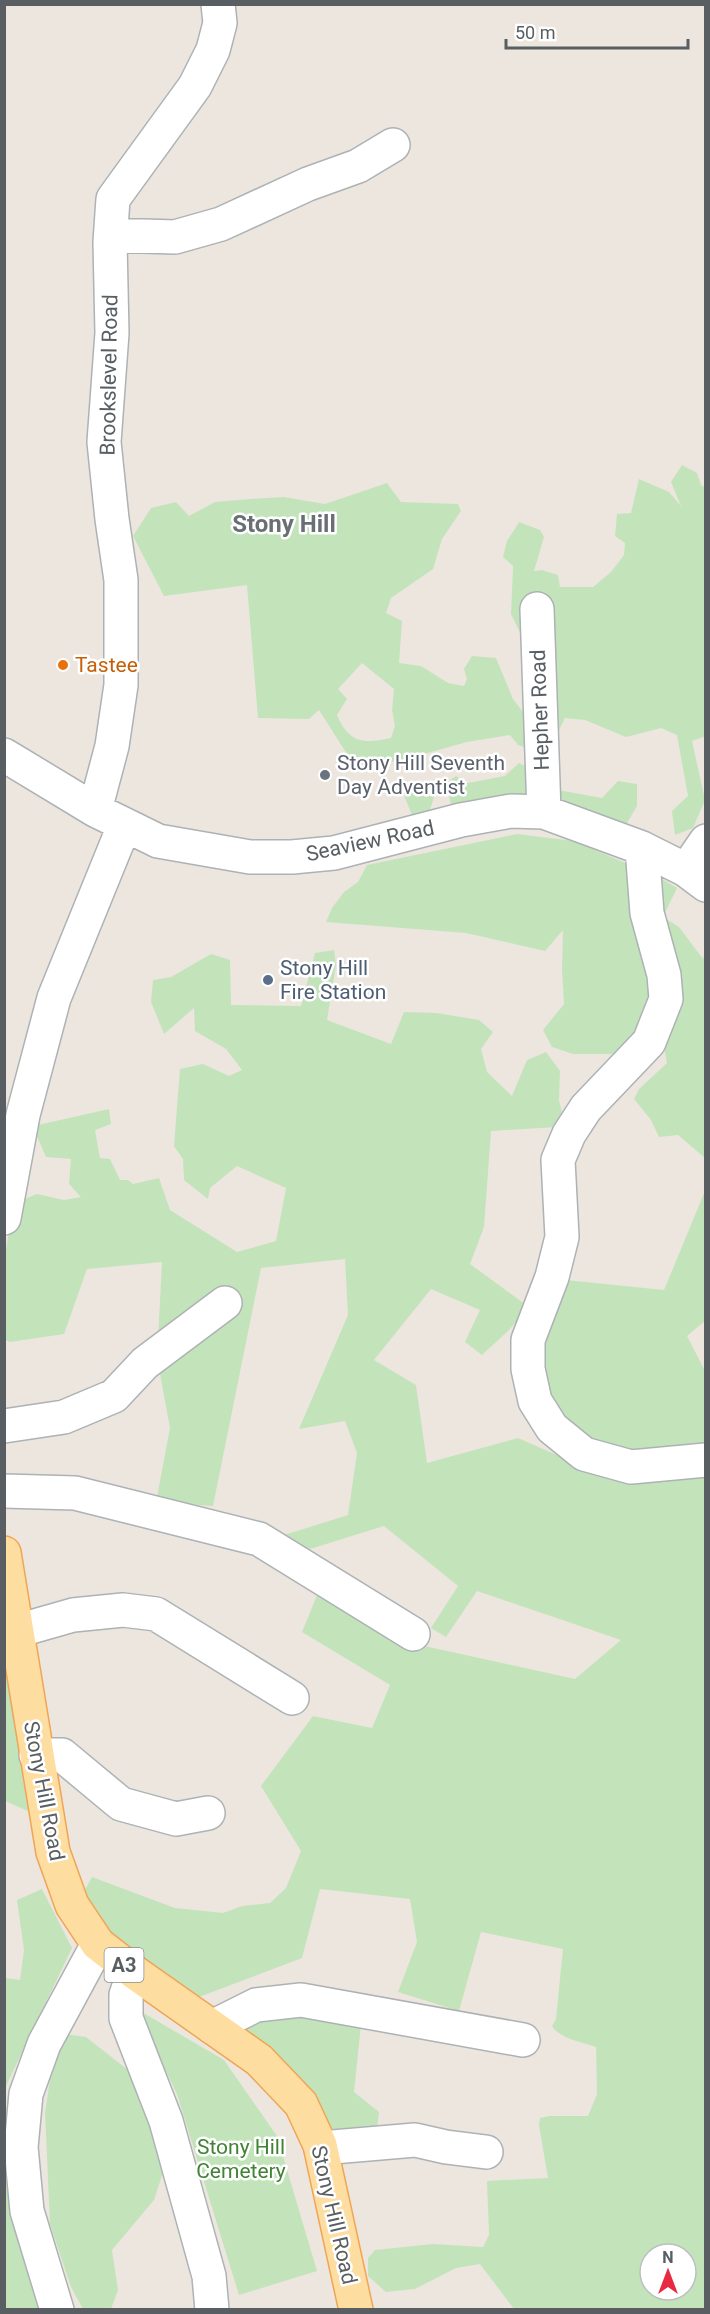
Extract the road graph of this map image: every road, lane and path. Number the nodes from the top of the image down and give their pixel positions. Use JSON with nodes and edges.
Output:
{"nodes":[{"id":1,"x":218,"y":4,"type":"edge"},
{"id":2,"x":393,"y":145,"type":"dead end"},
{"id":3,"x":111,"y":235,"type":"junction"},
{"id":4,"x":537,"y":609,"type":"dead end"},
{"id":5,"x":4,"y":755,"type":"edge"},
{"id":6,"x":95,"y":810,"type":"junction"},
{"id":7,"x":544,"y":812,"type":"junction"},
{"id":8,"x":124,"y":826,"type":"junction"},
{"id":9,"x":705,"y":841,"type":"edge"},
{"id":10,"x":642,"y":848,"type":"junction"},
{"id":11,"x":695,"y":877,"type":"edge"},
{"id":12,"x":4,"y":1218,"type":"edge"},
{"id":13,"x":225,"y":1303,"type":"dead end"},
{"id":14,"x":4,"y":1426,"type":"edge"},
{"id":15,"x":705,"y":1460,"type":"edge"},
{"id":16,"x":4,"y":1491,"type":"edge"},
{"id":17,"x":4,"y":1553,"type":"edge"},
{"id":18,"x":17,"y":1632,"type":"junction"},
{"id":19,"x":413,"y":1634,"type":"dead end"},
{"id":20,"x":292,"y":1698,"type":"dead end"},
{"id":21,"x":36,"y":1755,"type":"junction"},
{"id":22,"x":208,"y":1813,"type":"dead end"},
{"id":23,"x":98,"y":1944,"type":"junction"},
{"id":24,"x":134,"y":1972,"type":"junction"},
{"id":25,"x":212,"y":2027,"type":"junction"},
{"id":26,"x":523,"y":2040,"type":"dead end"},
{"id":27,"x":321,"y":2148,"type":"junction"},
{"id":28,"x":486,"y":2152,"type":"dead end"},
{"id":29,"x":57,"y":2310,"type":"edge"},
{"id":30,"x":212,"y":2310,"type":"edge"},
{"id":31,"x":356,"y":2310,"type":"edge"}],
"edges":[{"from":1,"to":3,"type":"street","name":"Brookslevel Road"},
{"from":2,"to":3,"type":"street"},
{"from":3,"to":6,"type":"street","name":"Brookslevel Road"},
{"from":4,"to":7,"type":"street","name":"Hepher Road"},
{"from":5,"to":6,"type":"street","name":"Seaview Road"},
{"from":6,"to":8,"type":"street","name":"Seaview Road"},
{"from":7,"to":8,"type":"street","name":"Seaview Road"},
{"from":7,"to":10,"type":"street","name":"Seaview Road"},
{"from":8,"to":12,"type":"street"},
{"from":9,"to":11,"type":"street"},
{"from":10,"to":11,"type":"street","name":"Seaview Road"},
{"from":10,"to":15,"type":"street"},
{"from":13,"to":14,"type":"street"},
{"from":16,"to":19,"type":"street"},
{"from":17,"to":18,"type":"main road","name":"Stony Hill Road","number":"A3"},
{"from":18,"to":20,"type":"street"},
{"from":18,"to":21,"type":"main road","name":"Stony Hill Road","number":"A3"},
{"from":21,"to":22,"type":"street"},
{"from":21,"to":23,"type":"main road","name":"Stony Hill Road","number":"A3"},
{"from":23,"to":24,"type":"main road","name":"Stony Hill Road","number":"A3"},
{"from":23,"to":29,"type":"street"},
{"from":24,"to":25,"type":"main road","name":"Stony Hill Road","number":"A3"},
{"from":24,"to":30,"type":"street"},
{"from":25,"to":26,"type":"street"},
{"from":25,"to":27,"type":"main road","name":"Stony Hill Road","number":"A3"},
{"from":27,"to":28,"type":"street"},
{"from":27,"to":31,"type":"main road","name":"Stony Hill Road","number":"A3"}]}
